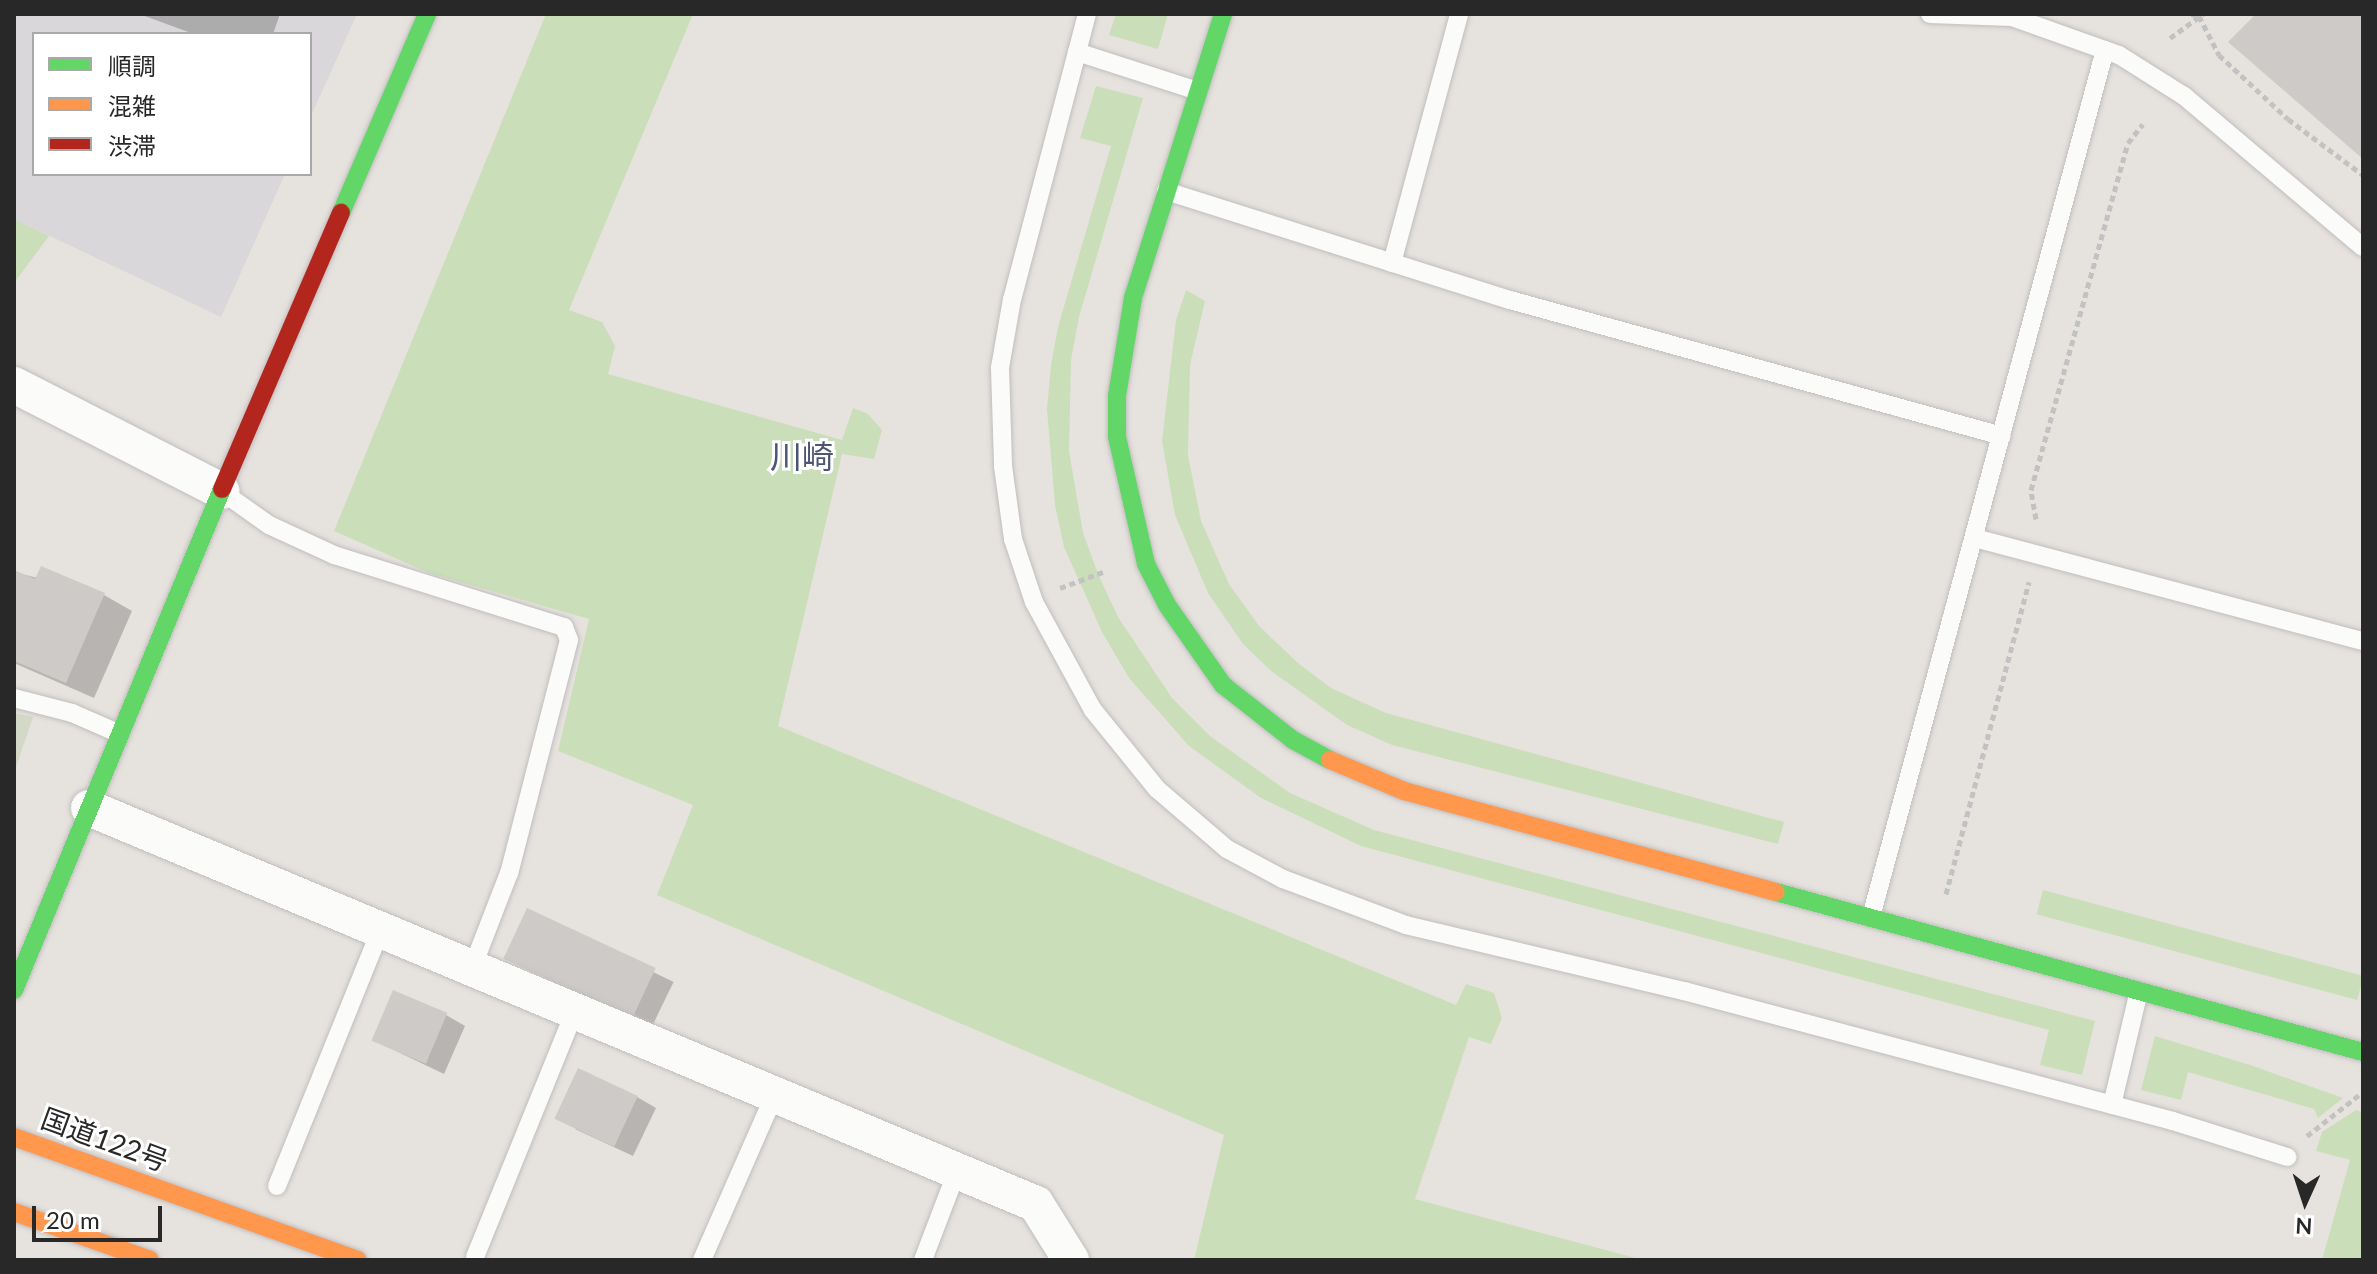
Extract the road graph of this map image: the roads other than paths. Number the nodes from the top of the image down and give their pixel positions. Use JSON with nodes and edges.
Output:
{"nodes":[{"id":1,"x":427,"y":14,"type":"edge"},
{"id":2,"x":1087,"y":14,"type":"edge"},
{"id":3,"x":1223,"y":14,"type":"edge"},
{"id":4,"x":1459,"y":14,"type":"edge"},
{"id":5,"x":1930,"y":14,"type":"edge"},
{"id":6,"x":2105,"y":50,"type":"junction"},
{"id":7,"x":1077,"y":52,"type":"junction"},
{"id":8,"x":1198,"y":91,"type":"junction"},
{"id":9,"x":1166,"y":191,"type":"junction"},
{"id":10,"x":2363,"y":247,"type":"edge"},
{"id":11,"x":1392,"y":263,"type":"junction"},
{"id":12,"x":14,"y":385,"type":"edge"},
{"id":13,"x":2002,"y":436,"type":"junction"},
{"id":14,"x":221,"y":491,"type":"junction"},
{"id":15,"x":1975,"y":538,"type":"junction"},
{"id":16,"x":2363,"y":641,"type":"edge"},
{"id":17,"x":14,"y":698,"type":"edge"},
{"id":18,"x":120,"y":734,"type":"junction"},
{"id":19,"x":89,"y":808,"type":"junction"},
{"id":20,"x":1871,"y":917,"type":"junction"},
{"id":21,"x":379,"y":933,"type":"junction"},
{"id":22,"x":471,"y":971,"type":"junction"},
{"id":23,"x":2140,"y":989,"type":"junction"},
{"id":24,"x":14,"y":990,"type":"edge"},
{"id":25,"x":574,"y":1013,"type":"junction"},
{"id":26,"x":2363,"y":1052,"type":"edge"},
{"id":27,"x":774,"y":1096,"type":"junction"},
{"id":28,"x":2112,"y":1105,"type":"junction"},
{"id":29,"x":14,"y":1137,"type":"edge"},
{"id":30,"x":2287,"y":1157,"type":"road end"},
{"id":31,"x":957,"y":1171,"type":"junction"},
{"id":32,"x":277,"y":1186,"type":"dead end"},
{"id":33,"x":14,"y":1212,"type":"edge"},
{"id":34,"x":475,"y":1257,"type":"dead end"},
{"id":35,"x":150,"y":1260,"type":"edge"},
{"id":36,"x":358,"y":1260,"type":"edge"},
{"id":37,"x":702,"y":1260,"type":"edge"},
{"id":38,"x":923,"y":1260,"type":"edge"},
{"id":39,"x":1071,"y":1260,"type":"edge"}],
"edges":[{"from":1,"to":14,"type":"main road"},
{"from":2,"to":7,"type":"lane"},
{"from":3,"to":8,"type":"main road"},
{"from":4,"to":11,"type":"lane"},
{"from":5,"to":6,"type":"lane"},
{"from":6,"to":10,"type":"lane"},
{"from":6,"to":13,"type":"lane"},
{"from":7,"to":8,"type":"lane"},
{"from":7,"to":28,"type":"lane"},
{"from":8,"to":9,"type":"main road"},
{"from":9,"to":11,"type":"lane"},
{"from":9,"to":20,"type":"main road"},
{"from":11,"to":13,"type":"lane"},
{"from":12,"to":14,"type":"street"},
{"from":13,"to":15,"type":"lane"},
{"from":14,"to":18,"type":"main road"},
{"from":14,"to":22,"type":"lane"},
{"from":15,"to":16,"type":"lane"},
{"from":15,"to":20,"type":"lane"},
{"from":17,"to":18,"type":"lane"},
{"from":18,"to":19,"type":"main road"},
{"from":19,"to":21,"type":"street"},
{"from":19,"to":24,"type":"main road"},
{"from":20,"to":23,"type":"main road"},
{"from":21,"to":22,"type":"street"},
{"from":21,"to":32,"type":"lane"},
{"from":22,"to":25,"type":"street"},
{"from":23,"to":26,"type":"main road"},
{"from":23,"to":28,"type":"lane"},
{"from":25,"to":27,"type":"street"},
{"from":25,"to":34,"type":"lane"},
{"from":27,"to":31,"type":"street"},
{"from":27,"to":37,"type":"lane"},
{"from":28,"to":30,"type":"lane"},
{"from":29,"to":36,"type":"main road","name":"国道122号"},
{"from":31,"to":38,"type":"lane"},
{"from":31,"to":39,"type":"street"},
{"from":33,"to":35,"type":"main road"}]}
